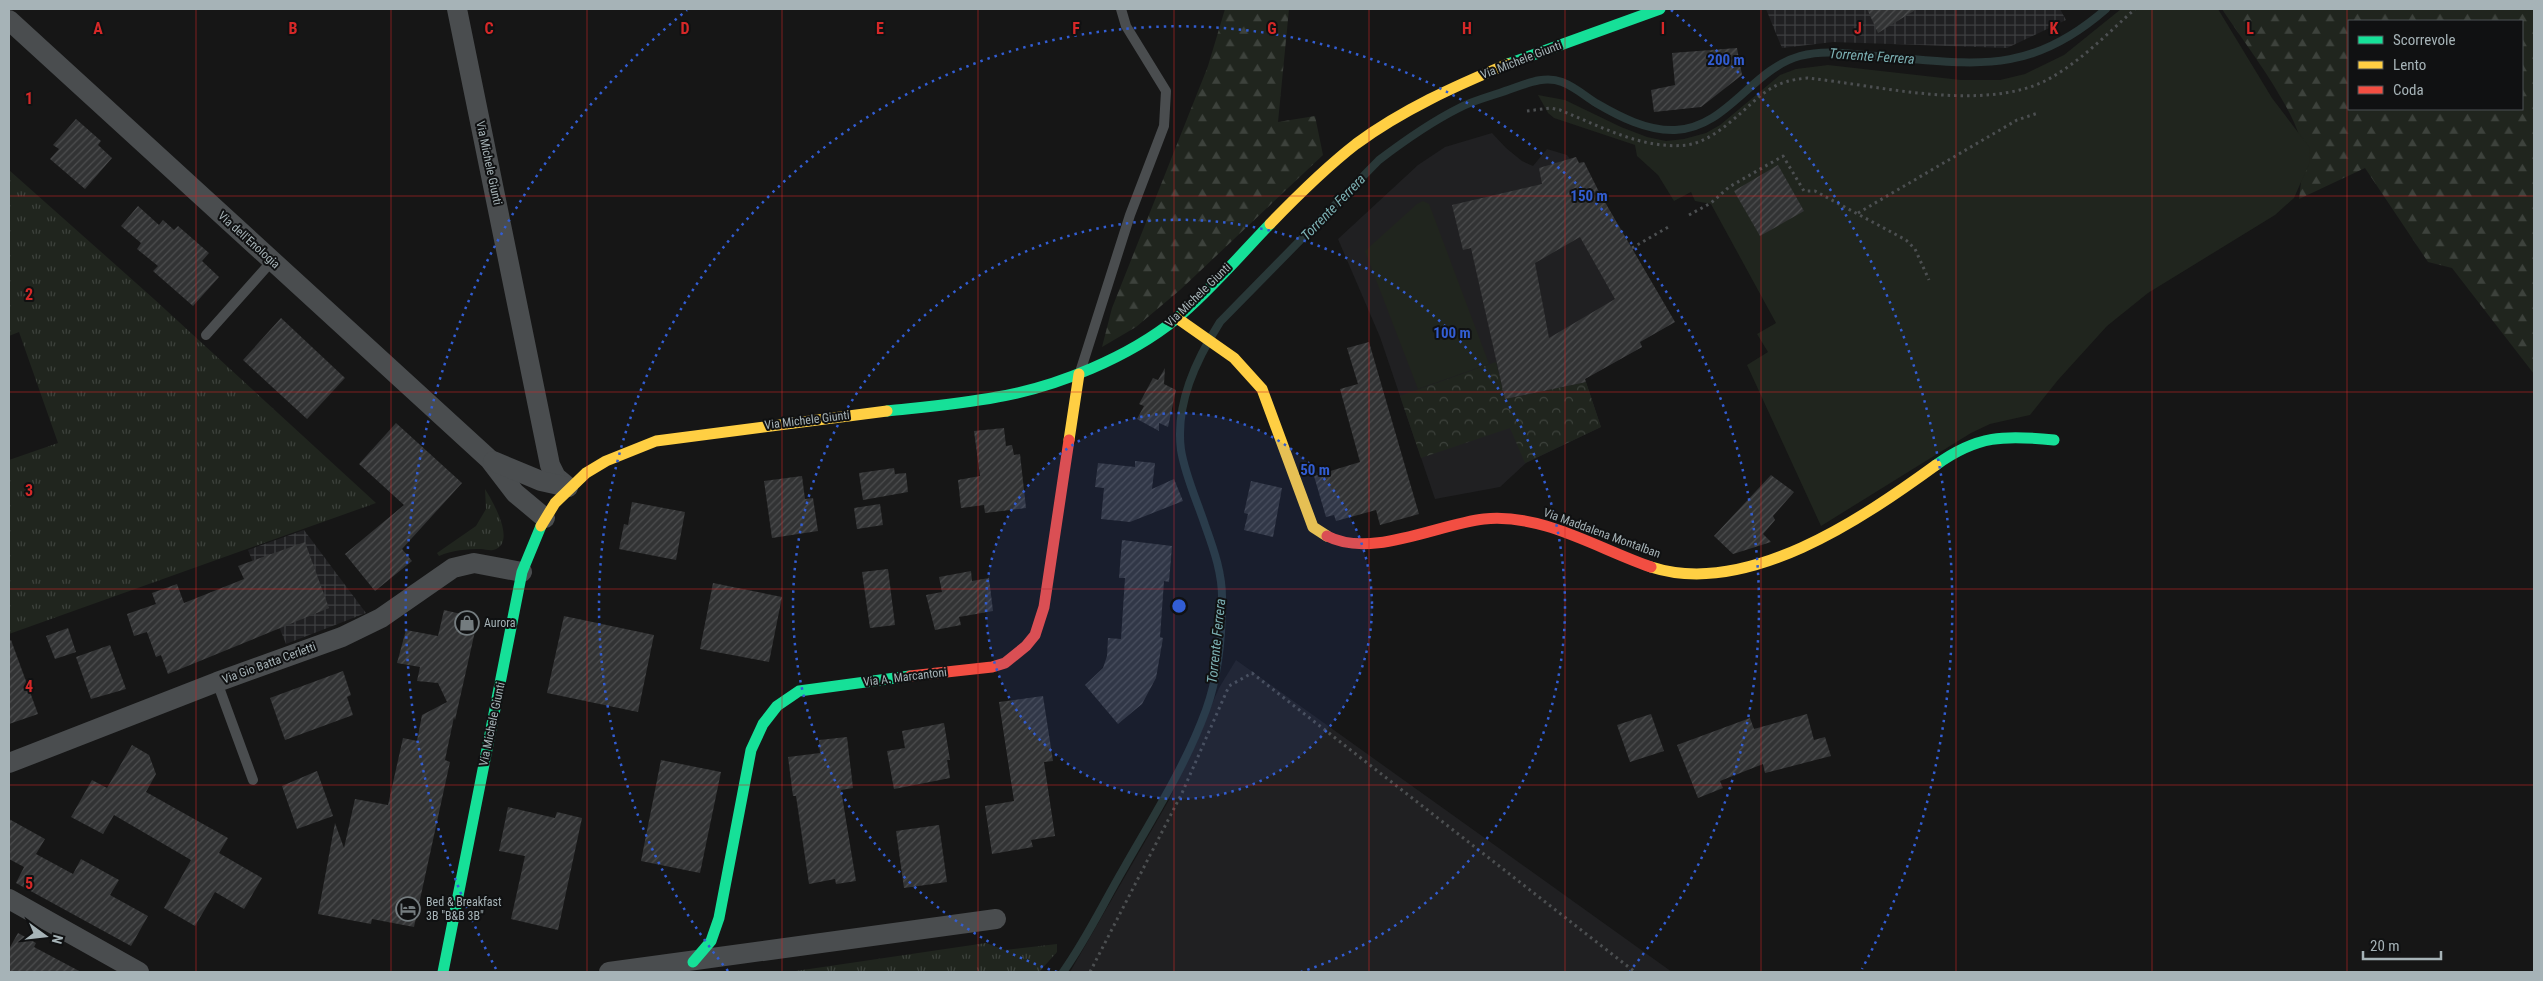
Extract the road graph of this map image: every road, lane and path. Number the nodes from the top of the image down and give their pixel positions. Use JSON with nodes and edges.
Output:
{"nodes":[{"id":1,"x":457,"y":9,"type":"edge"},
{"id":2,"x":1121,"y":9,"type":"edge"},
{"id":3,"x":1660,"y":9,"type":"edge"},
{"id":4,"x":2135,"y":9,"type":"edge"},
{"id":5,"x":9,"y":20,"type":"edge"},
{"id":6,"x":1527,"y":111,"type":"dead end"},
{"id":7,"x":2038,"y":113,"type":"dead end"},
{"id":8,"x":1858,"y":213,"type":"junction"},
{"id":9,"x":1689,"y":215,"type":"dead end"},
{"id":10,"x":1670,"y":226,"type":"dead end"},
{"id":11,"x":1632,"y":248,"type":"dead end"},
{"id":12,"x":272,"y":261,"type":"junction"},
{"id":13,"x":1929,"y":280,"type":"dead end"},
{"id":14,"x":1177,"y":318,"type":"junction"},
{"id":15,"x":206,"y":336,"type":"dead end"},
{"id":16,"x":1079,"y":374,"type":"junction"},
{"id":17,"x":2054,"y":440,"type":"dead end"},
{"id":18,"x":489,"y":458,"type":"junction"},
{"id":19,"x":568,"y":487,"type":"junction"},
{"id":20,"x":545,"y":518,"type":"junction"},
{"id":21,"x":522,"y":572,"type":"junction"},
{"id":22,"x":217,"y":682,"type":"junction"},
{"id":23,"x":9,"y":763,"type":"edge"},
{"id":24,"x":252,"y":780,"type":"dead end"},
{"id":25,"x":9,"y":899,"type":"edge"},
{"id":26,"x":996,"y":919,"type":"dead end"},
{"id":27,"x":693,"y":962,"type":"junction"},
{"id":28,"x":140,"y":972,"type":"edge"},
{"id":29,"x":443,"y":972,"type":"edge"},
{"id":30,"x":608,"y":972,"type":"edge"},
{"id":31,"x":1090,"y":972,"type":"edge"},
{"id":32,"x":1635,"y":972,"type":"edge"}],
"edges":[{"from":1,"to":19,"type":"street","name":"Via Michele Giunti"},
{"from":2,"to":16,"type":"lane"},
{"from":3,"to":14,"type":"street","name":"Via Michele Giunti"},
{"from":4,"to":6,"type":"path"},
{"from":5,"to":12,"type":"street","name":"Via dell'Enologia"},
{"from":7,"to":8,"type":"path"},
{"from":8,"to":9,"type":"path"},
{"from":8,"to":13,"type":"path"},
{"from":10,"to":11,"type":"path"},
{"from":12,"to":15,"type":"lane"},
{"from":12,"to":18,"type":"street","name":"Via dell'Enologia"},
{"from":14,"to":16,"type":"street","name":"Via Michele Giunti"},
{"from":14,"to":17,"type":"street","name":"Via Maddalena Montalban"},
{"from":16,"to":19,"type":"street","name":"Via Michele Giunti"},
{"from":16,"to":27,"type":"street","name":"Via A. Marcantoni"},
{"from":18,"to":19,"type":"street","name":"Via dell'Enologia"},
{"from":18,"to":20,"type":"street","name":"Via dell'Enologia"},
{"from":19,"to":20,"type":"street","name":"Via Michele Giunti"},
{"from":20,"to":21,"type":"street","name":"Via Michele Giunti"},
{"from":21,"to":22,"type":"street","name":"Via Gio Batta Cerletti"},
{"from":21,"to":29,"type":"street","name":"Via Michele Giunti"},
{"from":22,"to":23,"type":"street","name":"Via Gio Batta Cerletti"},
{"from":22,"to":24,"type":"lane"},
{"from":25,"to":28,"type":"street"},
{"from":26,"to":27,"type":"street"},
{"from":27,"to":30,"type":"street"},
{"from":31,"to":32,"type":"path"}]}
